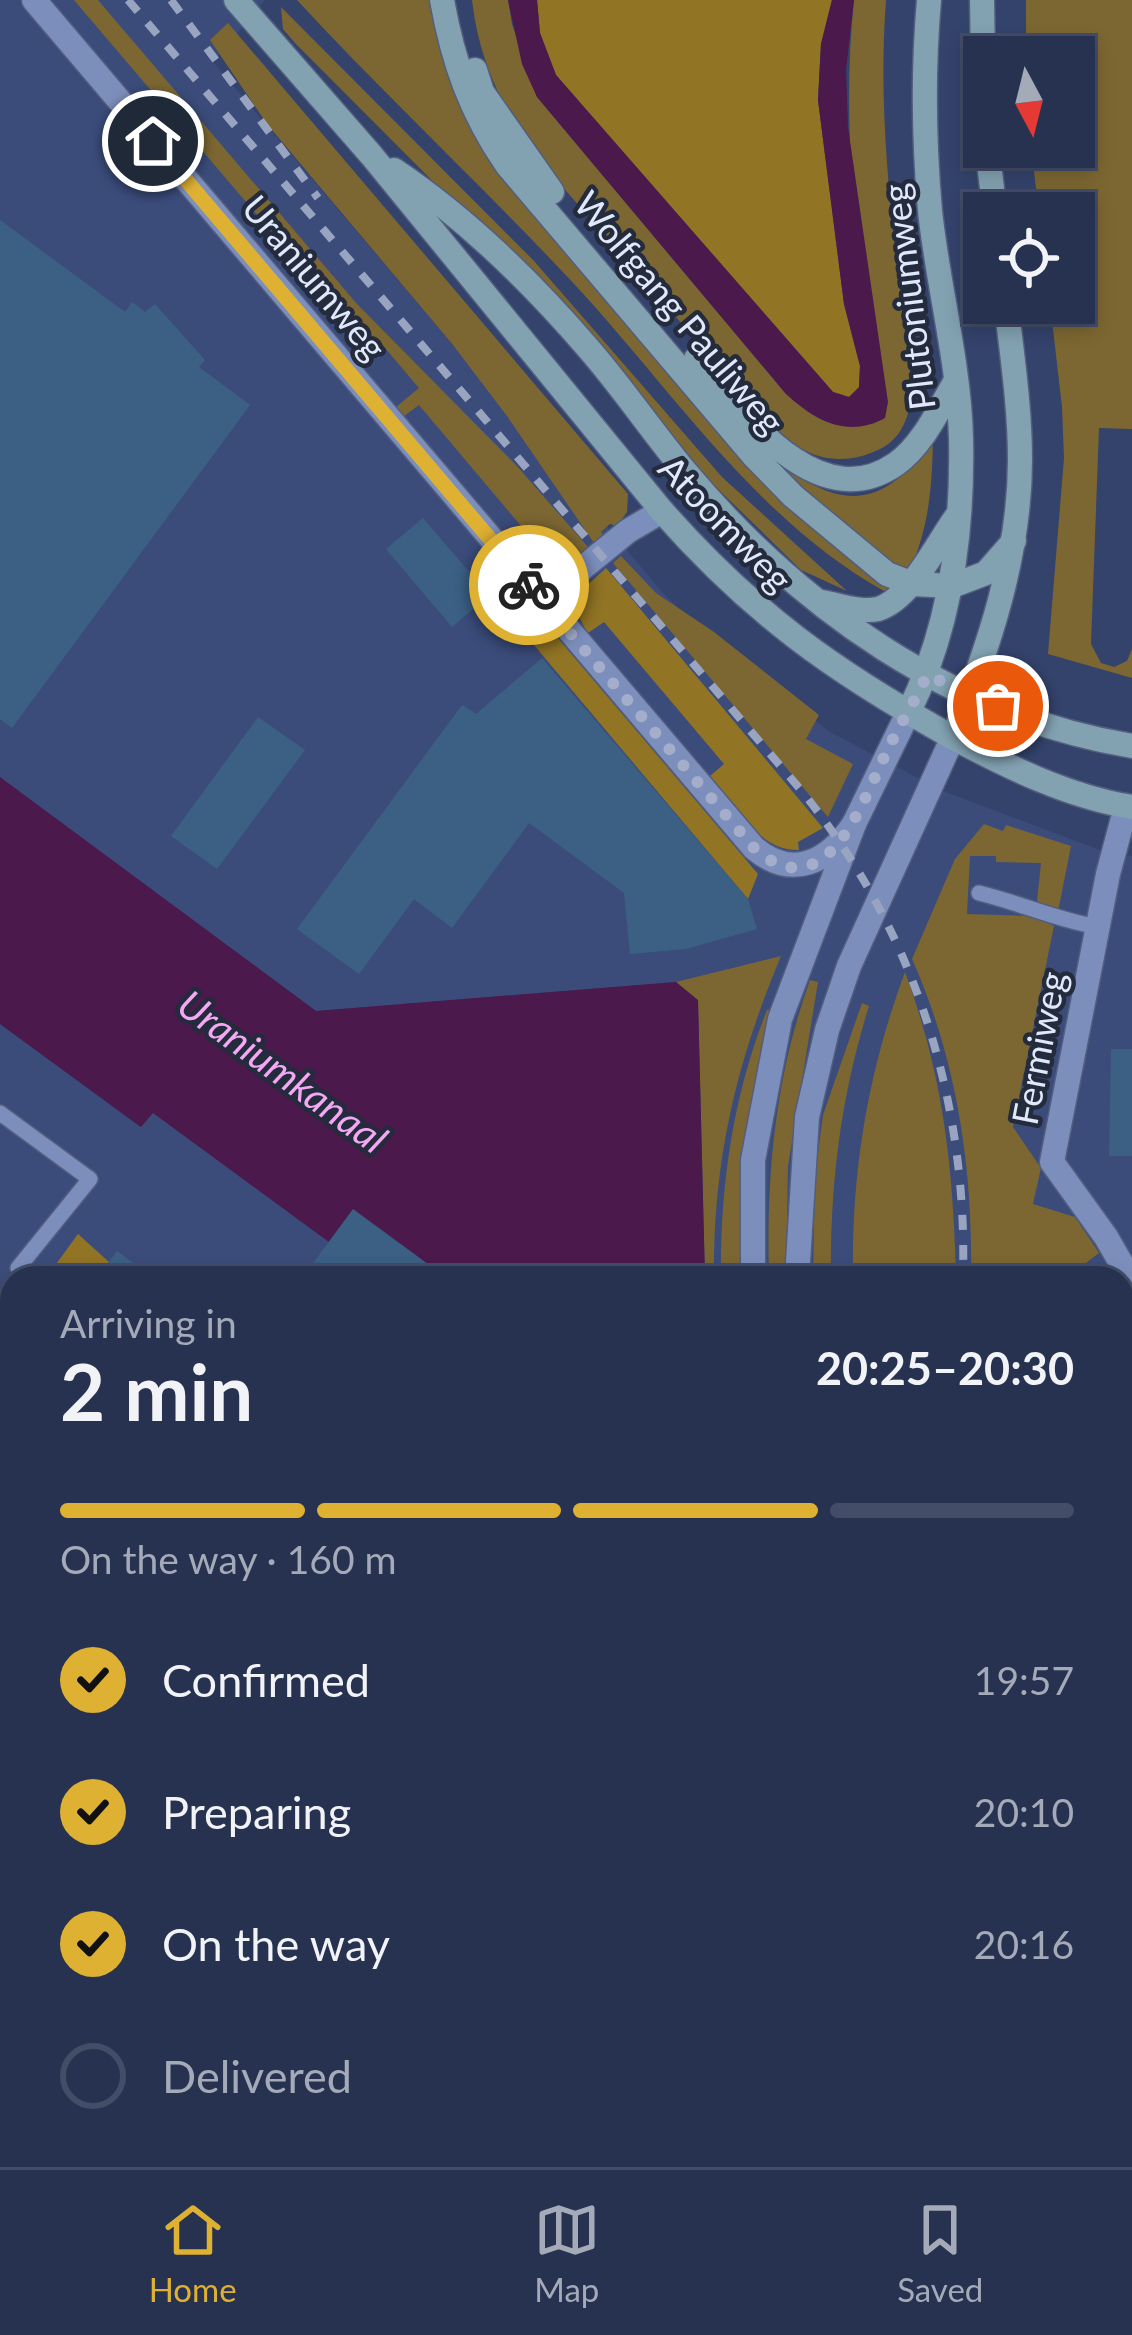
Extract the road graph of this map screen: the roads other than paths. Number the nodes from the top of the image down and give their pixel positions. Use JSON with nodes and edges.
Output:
{"nodes":[{"id":1,"x":34,"y":0,"type":"edge"},
{"id":2,"x":442,"y":0,"type":"edge"},
{"id":3,"x":458,"y":0,"type":"edge"},
{"id":4,"x":929,"y":0,"type":"edge"},
{"id":5,"x":982,"y":0,"type":"edge"},
{"id":6,"x":244,"y":3,"type":"edge"},
{"id":7,"x":983,"y":36,"type":"edge"},
{"id":8,"x":372,"y":156,"type":"junction"},
{"id":9,"x":1008,"y":324,"type":"edge"},
{"id":10,"x":955,"y":382,"type":"junction"},
{"id":11,"x":662,"y":512,"type":"junction"},
{"id":12,"x":959,"y":514,"type":"junction"},
{"id":13,"x":1014,"y":541,"type":"junction"},
{"id":14,"x":913,"y":584,"type":"junction"},
{"id":15,"x":952,"y":586,"type":"junction"},
{"id":16,"x":814,"y":600,"type":"junction"},
{"id":17,"x":542,"y":601,"type":"junction"},
{"id":18,"x":927,"y":675,"type":"junction"},
{"id":19,"x":970,"y":695,"type":"junction"},
{"id":20,"x":908,"y":713,"type":"junction"},
{"id":21,"x":953,"y":737,"type":"junction"},
{"id":22,"x":1132,"y":746,"type":"edge"},
{"id":23,"x":1129,"y":807,"type":"edge"},
{"id":24,"x":854,"y":824,"type":"junction"},
{"id":25,"x":980,"y":893,"type":"dead end"},
{"id":26,"x":1098,"y":927,"type":"junction"},
{"id":27,"x":0,"y":1113,"type":"edge"},
{"id":28,"x":1106,"y":1237,"type":"junction"},
{"id":29,"x":1132,"y":1237,"type":"edge"},
{"id":30,"x":20,"y":1266,"type":"edge"},
{"id":31,"x":753,"y":1266,"type":"edge"},
{"id":32,"x":798,"y":1266,"type":"edge"},
{"id":33,"x":1123,"y":1266,"type":"edge"}],
"edges":[{"from":1,"to":17,"type":"street","name":"Uraniumweg"},
{"from":2,"to":14,"type":"main road","name":"Wolfgang Pauliweg"},
{"from":3,"to":10,"type":"main road","name":"Wolfgang Pauliweg"},
{"from":4,"to":10,"type":"main road","name":"Plutoniumweg"},
{"from":5,"to":7,"type":"main road"},
{"from":6,"to":8,"type":"main road","name":"Atoomweg"},
{"from":8,"to":11,"type":"main road","name":"Atoomweg"},
{"from":8,"to":16,"type":"main road","name":"Atoomweg"},
{"from":9,"to":13,"type":"main road"},
{"from":10,"to":12,"type":"main road","name":"Plutoniumweg"},
{"from":11,"to":17,"type":"street"},
{"from":11,"to":20,"type":"main road","name":"Atoomweg"},
{"from":12,"to":14,"type":"main road"},
{"from":12,"to":15,"type":"main road","name":"Plutoniumweg"},
{"from":13,"to":15,"type":"main road"},
{"from":13,"to":19,"type":"main road"},
{"from":14,"to":15,"type":"main road","name":"Wolfgang Pauliweg"},
{"from":14,"to":16,"type":"main road"},
{"from":15,"to":18,"type":"main road","name":"Plutoniumweg"},
{"from":16,"to":18,"type":"main road","name":"Atoomweg"},
{"from":17,"to":24,"type":"street","name":"Uraniumweg"},
{"from":18,"to":19,"type":"main road","name":"Atoomweg"},
{"from":18,"to":20,"type":"main road","name":"Plutoniumweg"},
{"from":19,"to":21,"type":"main road"},
{"from":19,"to":22,"type":"main road","name":"Atoomweg"},
{"from":20,"to":21,"type":"main road","name":"Atoomweg"},
{"from":20,"to":24,"type":"street","name":"Plutoniumweg"},
{"from":21,"to":23,"type":"main road","name":"Atoomweg"},
{"from":21,"to":32,"type":"street"},
{"from":23,"to":26,"type":"street","name":"Fermiweg"},
{"from":24,"to":31,"type":"street","name":"Plutoniumweg"},
{"from":25,"to":26,"type":"lane"},
{"from":26,"to":28,"type":"street","name":"Fermiweg"},
{"from":27,"to":30,"type":"lane"},
{"from":28,"to":29,"type":"street"},
{"from":28,"to":33,"type":"street","name":"Fermiweg"}]}
